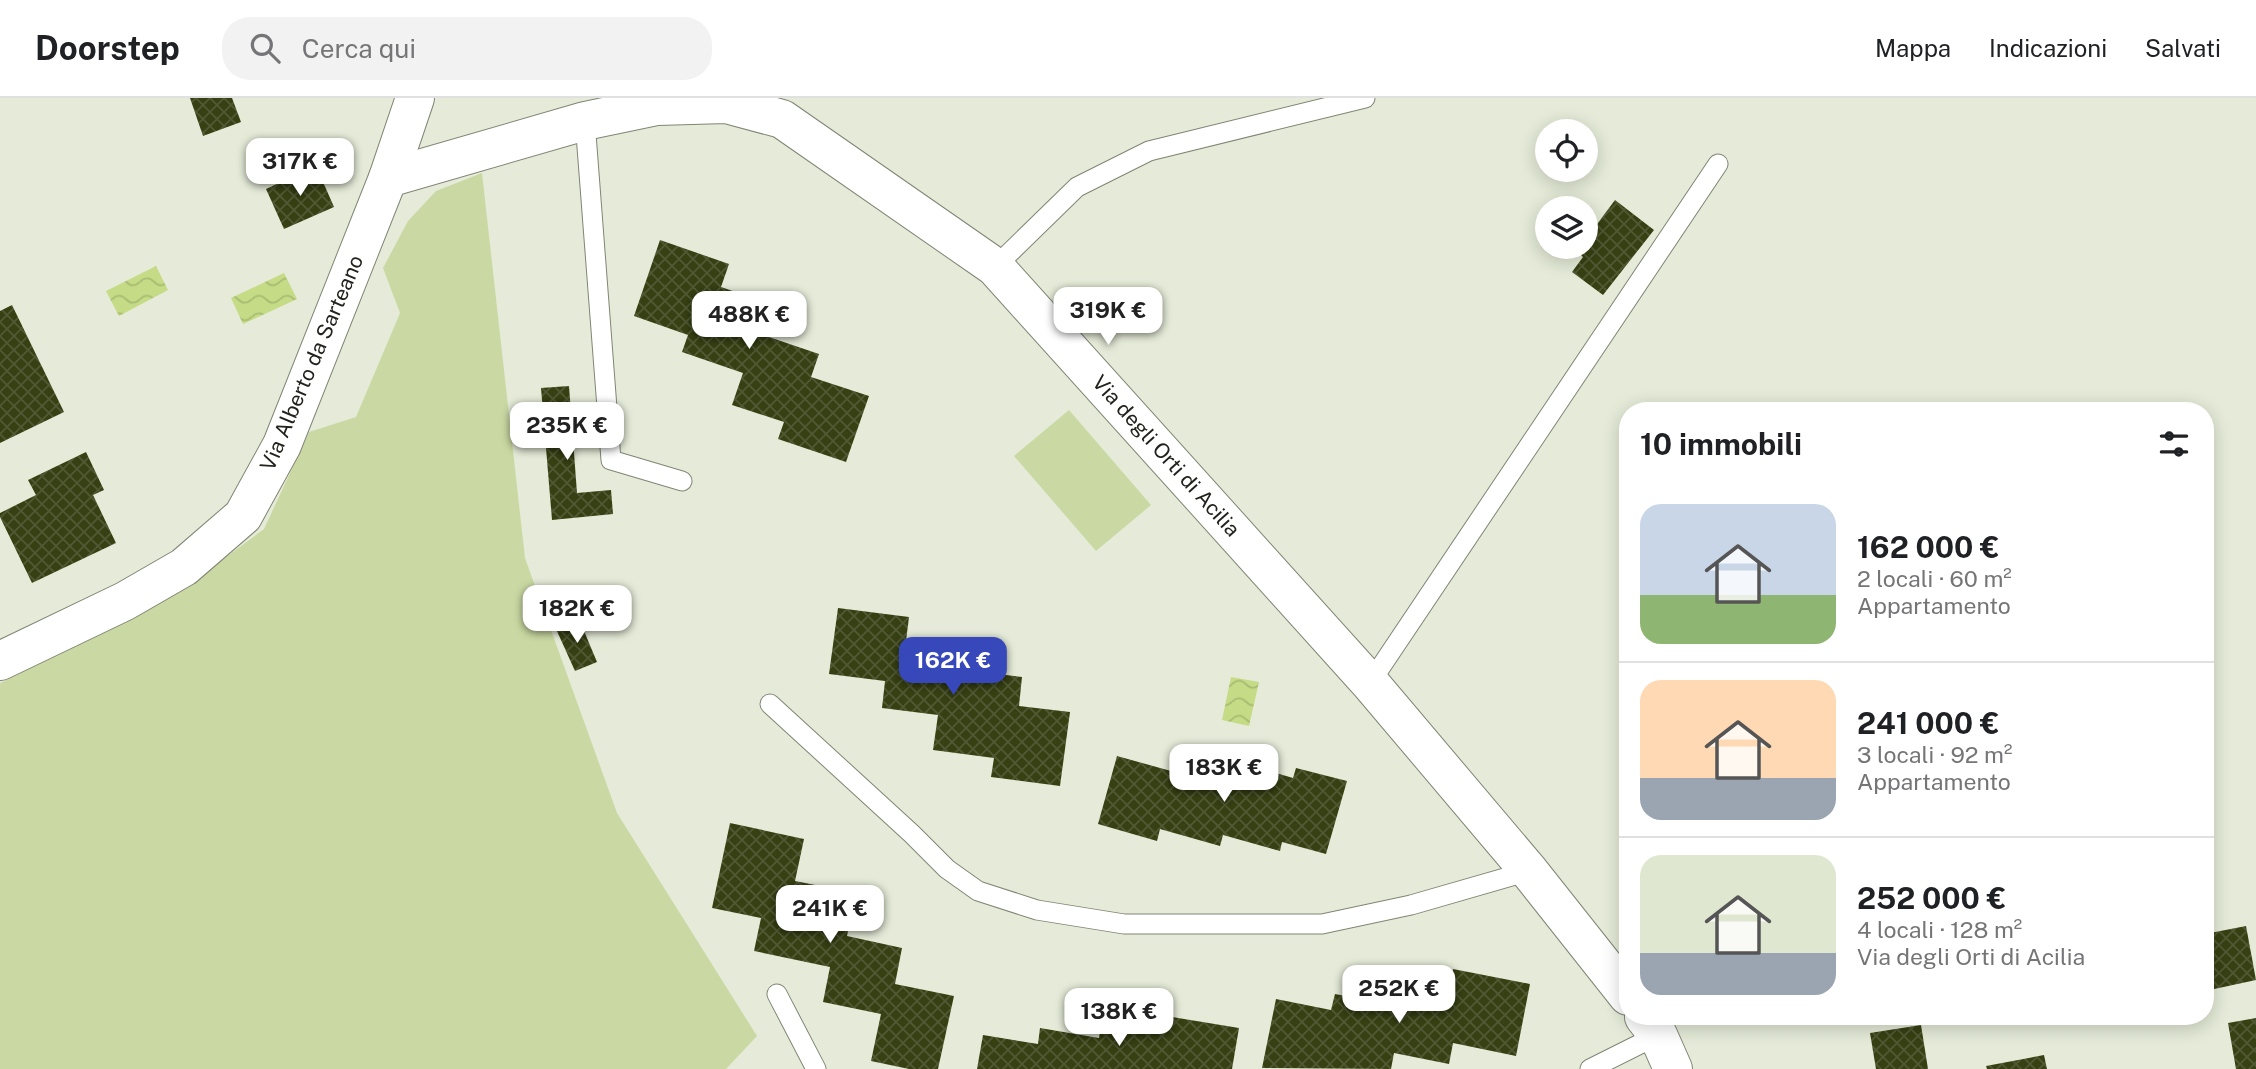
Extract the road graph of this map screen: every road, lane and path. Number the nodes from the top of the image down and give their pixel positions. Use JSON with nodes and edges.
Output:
{"nodes":[{"id":1,"x":415,"y":98,"type":"edge"},
{"id":2,"x":1365,"y":98,"type":"edge"},
{"id":3,"x":585,"y":121,"type":"junction"},
{"id":4,"x":1718,"y":164,"type":"dead end"},
{"id":5,"x":388,"y":178,"type":"junction"},
{"id":6,"x":995,"y":267,"type":"junction"},
{"id":7,"x":682,"y":481,"type":"dead end"},
{"id":8,"x":0,"y":661,"type":"edge"},
{"id":9,"x":1370,"y":683,"type":"junction"},
{"id":10,"x":770,"y":704,"type":"dead end"},
{"id":11,"x":1529,"y":871,"type":"junction"},
{"id":12,"x":1619,"y":985,"type":"edge"},
{"id":13,"x":777,"y":994,"type":"dead end"},
{"id":14,"x":1658,"y":1040,"type":"edge"},
{"id":15,"x":816,"y":1069,"type":"edge"},
{"id":16,"x":1590,"y":1069,"type":"edge"}],
"edges":[{"from":1,"to":5,"type":"street","name":"Via Alberto da Sarteano"},
{"from":2,"to":6,"type":"lane"},
{"from":3,"to":5,"type":"street","name":"Via degli Orti di Acilia"},
{"from":3,"to":6,"type":"street","name":"Via degli Orti di Acilia"},
{"from":3,"to":7,"type":"lane"},
{"from":4,"to":9,"type":"lane"},
{"from":5,"to":8,"type":"street","name":"Via Alberto da Sarteano"},
{"from":6,"to":9,"type":"street","name":"Via degli Orti di Acilia"},
{"from":9,"to":11,"type":"street","name":"Via degli Orti di Acilia"},
{"from":10,"to":11,"type":"lane"},
{"from":11,"to":12,"type":"street","name":"Via degli Orti di Acilia"},
{"from":13,"to":15,"type":"lane"},
{"from":14,"to":16,"type":"lane"}]}
